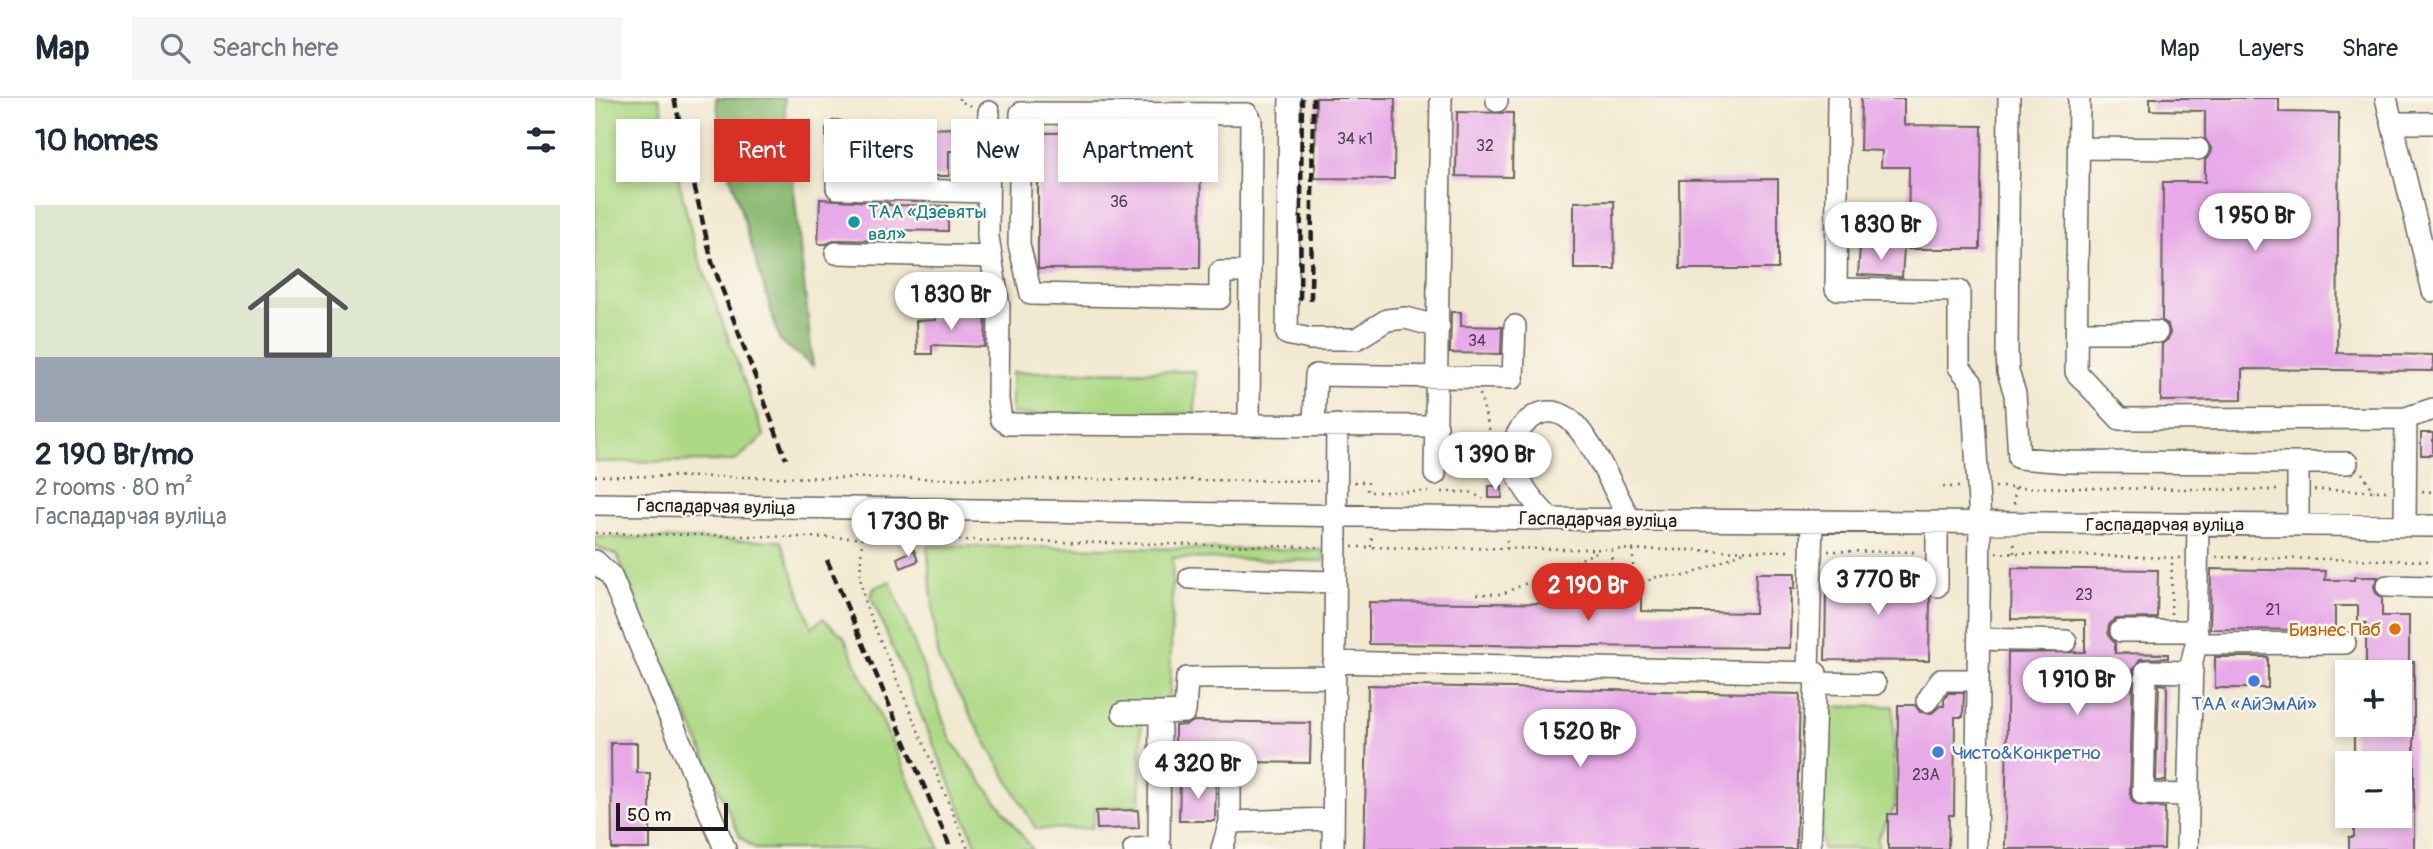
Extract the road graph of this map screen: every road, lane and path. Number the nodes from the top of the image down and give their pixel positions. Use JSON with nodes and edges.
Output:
{"nodes":[{"id":1,"x":1290,"y":98,"type":"edge"},
{"id":2,"x":1441,"y":98,"type":"edge"},
{"id":3,"x":1838,"y":98,"type":"edge"},
{"id":4,"x":2009,"y":98,"type":"edge"},
{"id":5,"x":2079,"y":98,"type":"edge"},
{"id":6,"x":2386,"y":98,"type":"edge"},
{"id":7,"x":989,"y":112,"type":"dead end"},
{"id":8,"x":2392,"y":123,"type":"junction"},
{"id":9,"x":2433,"y":123,"type":"edge"},
{"id":10,"x":2079,"y":148,"type":"junction"},
{"id":11,"x":2198,"y":149,"type":"dead end"},
{"id":12,"x":837,"y":182,"type":"edge"},
{"id":13,"x":988,"y":192,"type":"junction"},
{"id":14,"x":836,"y":253,"type":"dead end"},
{"id":15,"x":991,"y":257,"type":"junction"},
{"id":16,"x":1250,"y":272,"type":"junction"},
{"id":17,"x":2433,"y":291,"type":"edge"},
{"id":18,"x":1515,"y":326,"type":"dead end"},
{"id":19,"x":1439,"y":327,"type":"junction"},
{"id":20,"x":2077,"y":332,"type":"junction"},
{"id":21,"x":2157,"y":332,"type":"dead end"},
{"id":22,"x":2008,"y":372,"type":"junction"},
{"id":23,"x":1438,"y":378,"type":"junction"},
{"id":24,"x":1476,"y":378,"type":"junction"},
{"id":25,"x":1972,"y":383,"type":"junction"},
{"id":26,"x":2433,"y":408,"type":"edge"},
{"id":27,"x":2406,"y":418,"type":"junction"},
{"id":28,"x":1249,"y":424,"type":"junction"},
{"id":29,"x":1314,"y":424,"type":"junction"},
{"id":30,"x":1337,"y":425,"type":"junction"},
{"id":31,"x":1437,"y":426,"type":"junction"},
{"id":32,"x":1495,"y":452,"type":"dead end"},
{"id":33,"x":2298,"y":463,"type":"junction"},
{"id":34,"x":2347,"y":463,"type":"dead end"},
{"id":35,"x":1435,"y":474,"type":"dead end"},
{"id":36,"x":595,"y":476,"type":"edge"},
{"id":37,"x":1336,"y":481,"type":"junction"},
{"id":38,"x":1943,"y":487,"type":"dead end"},
{"id":39,"x":1978,"y":487,"type":"junction"},
{"id":40,"x":2298,"y":490,"type":"junction"},
{"id":41,"x":2406,"y":491,"type":"junction"},
{"id":42,"x":2433,"y":492,"type":"edge"},
{"id":43,"x":1489,"y":502,"type":"dead end"},
{"id":44,"x":595,"y":504,"type":"edge"},
{"id":45,"x":1335,"y":516,"type":"junction"},
{"id":46,"x":1550,"y":519,"type":"junction"},
{"id":47,"x":1630,"y":520,"type":"junction"},
{"id":48,"x":1812,"y":521,"type":"junction"},
{"id":49,"x":1937,"y":522,"type":"junction"},
{"id":50,"x":1980,"y":522,"type":"junction"},
{"id":51,"x":2199,"y":524,"type":"junction"},
{"id":52,"x":2298,"y":525,"type":"junction"},
{"id":53,"x":2405,"y":526,"type":"junction"},
{"id":54,"x":2433,"y":526,"type":"edge"},
{"id":55,"x":595,"y":533,"type":"edge"},
{"id":56,"x":1507,"y":533,"type":"dead end"},
{"id":57,"x":862,"y":538,"type":"junction"},
{"id":58,"x":1335,"y":547,"type":"junction"},
{"id":59,"x":1507,"y":549,"type":"junction"},
{"id":60,"x":1602,"y":550,"type":"junction"},
{"id":61,"x":1612,"y":550,"type":"junction"},
{"id":62,"x":1633,"y":550,"type":"junction"},
{"id":63,"x":1747,"y":551,"type":"junction"},
{"id":64,"x":1812,"y":551,"type":"junction"},
{"id":65,"x":1937,"y":552,"type":"junction"},
{"id":66,"x":2172,"y":558,"type":"dead end"},
{"id":67,"x":595,"y":561,"type":"edge"},
{"id":68,"x":1190,"y":578,"type":"dead end"},
{"id":69,"x":1334,"y":582,"type":"junction"},
{"id":70,"x":1937,"y":586,"type":"dead end"},
{"id":71,"x":2387,"y":586,"type":"dead end"},
{"id":72,"x":1633,"y":587,"type":"junction"},
{"id":73,"x":2433,"y":587,"type":"edge"},
{"id":74,"x":1477,"y":594,"type":"dead end"},
{"id":75,"x":2121,"y":631,"type":"dead end"},
{"id":76,"x":2170,"y":631,"type":"junction"},
{"id":77,"x":2197,"y":638,"type":"junction"},
{"id":78,"x":1979,"y":639,"type":"junction"},
{"id":79,"x":2066,"y":641,"type":"dead end"},
{"id":80,"x":2345,"y":643,"type":"dead end"},
{"id":81,"x":1333,"y":670,"type":"junction"},
{"id":82,"x":2192,"y":672,"type":"junction"},
{"id":83,"x":1812,"y":678,"type":"junction"},
{"id":84,"x":1978,"y":680,"type":"junction"},
{"id":85,"x":1875,"y":684,"type":"dead end"},
{"id":86,"x":1927,"y":701,"type":"dead end"},
{"id":87,"x":1123,"y":713,"type":"dead end"},
{"id":88,"x":1160,"y":713,"type":"junction"},
{"id":89,"x":1160,"y":768,"type":"junction"},
{"id":90,"x":2189,"y":795,"type":"junction"},
{"id":91,"x":1332,"y":819,"type":"junction"},
{"id":92,"x":1230,"y":822,"type":"junction"},
{"id":93,"x":725,"y":849,"type":"edge"},
{"id":94,"x":968,"y":849,"type":"edge"},
{"id":95,"x":1134,"y":849,"type":"edge"},
{"id":96,"x":1160,"y":849,"type":"edge"},
{"id":97,"x":1222,"y":849,"type":"edge"},
{"id":98,"x":1332,"y":849,"type":"edge"},
{"id":99,"x":1810,"y":849,"type":"edge"},
{"id":100,"x":1976,"y":849,"type":"edge"},
{"id":101,"x":2187,"y":849,"type":"edge"}],
"edges":[{"from":1,"to":19,"type":"street"},
{"from":2,"to":19,"type":"street"},
{"from":3,"to":25,"type":"street"},
{"from":4,"to":22,"type":"street"},
{"from":5,"to":10,"type":"street"},
{"from":6,"to":8,"type":"street"},
{"from":7,"to":13,"type":"street"},
{"from":8,"to":9,"type":"street"},
{"from":8,"to":17,"type":"street"},
{"from":10,"to":11,"type":"street"},
{"from":10,"to":20,"type":"street"},
{"from":12,"to":13,"type":"street"},
{"from":13,"to":15,"type":"street"},
{"from":14,"to":15,"type":"street"},
{"from":15,"to":28,"type":"street"},
{"from":16,"to":16,"type":"street"},
{"from":16,"to":28,"type":"street"},
{"from":18,"to":24,"type":"street"},
{"from":19,"to":23,"type":"street"},
{"from":20,"to":21,"type":"street"},
{"from":20,"to":27,"type":"street"},
{"from":22,"to":25,"type":"street"},
{"from":22,"to":33,"type":"street"},
{"from":23,"to":24,"type":"street"},
{"from":23,"to":29,"type":"street"},
{"from":23,"to":31,"type":"street"},
{"from":24,"to":32,"type":"path"},
{"from":25,"to":39,"type":"street"},
{"from":26,"to":27,"type":"street"},
{"from":27,"to":41,"type":"street"},
{"from":28,"to":29,"type":"street"},
{"from":29,"to":30,"type":"street"},
{"from":30,"to":31,"type":"street"},
{"from":30,"to":37,"type":"street"},
{"from":31,"to":35,"type":"street"},
{"from":33,"to":34,"type":"street"},
{"from":33,"to":40,"type":"street"},
{"from":36,"to":37,"type":"path"},
{"from":37,"to":43,"type":"path"},
{"from":37,"to":45,"type":"street"},
{"from":38,"to":39,"type":"path"},
{"from":39,"to":40,"type":"path"},
{"from":39,"to":50,"type":"street"},
{"from":40,"to":41,"type":"path"},
{"from":40,"to":52,"type":"street"},
{"from":41,"to":42,"type":"path"},
{"from":41,"to":53,"type":"street"},
{"from":44,"to":45,"type":"street","name":"Гаспадарчая вуліца"},
{"from":45,"to":46,"type":"street","name":"Гаспадарчая вуліца"},
{"from":45,"to":58,"type":"street"},
{"from":46,"to":47,"type":"street","name":"Гаспадарчая вуліца"},
{"from":46,"to":47,"type":"street"},
{"from":47,"to":48,"type":"street","name":"Гаспадарчая вуліца"},
{"from":48,"to":49,"type":"street","name":"Гаспадарчая вуліца"},
{"from":48,"to":64,"type":"street"},
{"from":49,"to":50,"type":"street","name":"Гаспадарчая вуліца"},
{"from":49,"to":65,"type":"street"},
{"from":50,"to":51,"type":"street","name":"Гаспадарчая вуліца"},
{"from":50,"to":78,"type":"street"},
{"from":51,"to":52,"type":"street","name":"Гаспадарчая вуліца"},
{"from":51,"to":77,"type":"street"},
{"from":52,"to":53,"type":"street","name":"Гаспадарчая вуліца"},
{"from":53,"to":54,"type":"street","name":"Гаспадарчая вуліца"},
{"from":55,"to":57,"type":"path"},
{"from":56,"to":59,"type":"path"},
{"from":57,"to":58,"type":"path"},
{"from":57,"to":94,"type":"path"},
{"from":58,"to":59,"type":"path"},
{"from":58,"to":69,"type":"street"},
{"from":59,"to":60,"type":"path"},
{"from":60,"to":61,"type":"path"},
{"from":60,"to":74,"type":"path"},
{"from":61,"to":62,"type":"path"},
{"from":61,"to":72,"type":"path"},
{"from":62,"to":63,"type":"path"},
{"from":62,"to":72,"type":"path"},
{"from":63,"to":64,"type":"path"},
{"from":63,"to":72,"type":"path"},
{"from":64,"to":65,"type":"path"},
{"from":64,"to":83,"type":"street"},
{"from":65,"to":70,"type":"street"},
{"from":66,"to":76,"type":"path"},
{"from":67,"to":93,"type":"street"},
{"from":68,"to":69,"type":"street"},
{"from":69,"to":81,"type":"street"},
{"from":71,"to":73,"type":"street"},
{"from":75,"to":76,"type":"street"},
{"from":76,"to":77,"type":"street"},
{"from":77,"to":80,"type":"street"},
{"from":77,"to":82,"type":"street"},
{"from":78,"to":79,"type":"street"},
{"from":78,"to":84,"type":"street"},
{"from":81,"to":83,"type":"street"},
{"from":81,"to":88,"type":"street"},
{"from":81,"to":91,"type":"street"},
{"from":82,"to":90,"type":"street"},
{"from":82,"to":90,"type":"street"},
{"from":83,"to":85,"type":"street"},
{"from":83,"to":99,"type":"street"},
{"from":84,"to":86,"type":"street"},
{"from":84,"to":100,"type":"street"},
{"from":87,"to":88,"type":"street"},
{"from":88,"to":89,"type":"street"},
{"from":89,"to":92,"type":"street"},
{"from":89,"to":96,"type":"street"},
{"from":90,"to":101,"type":"street"},
{"from":91,"to":92,"type":"street"},
{"from":91,"to":98,"type":"street"},
{"from":92,"to":97,"type":"street"},
{"from":95,"to":96,"type":"street"}]}
